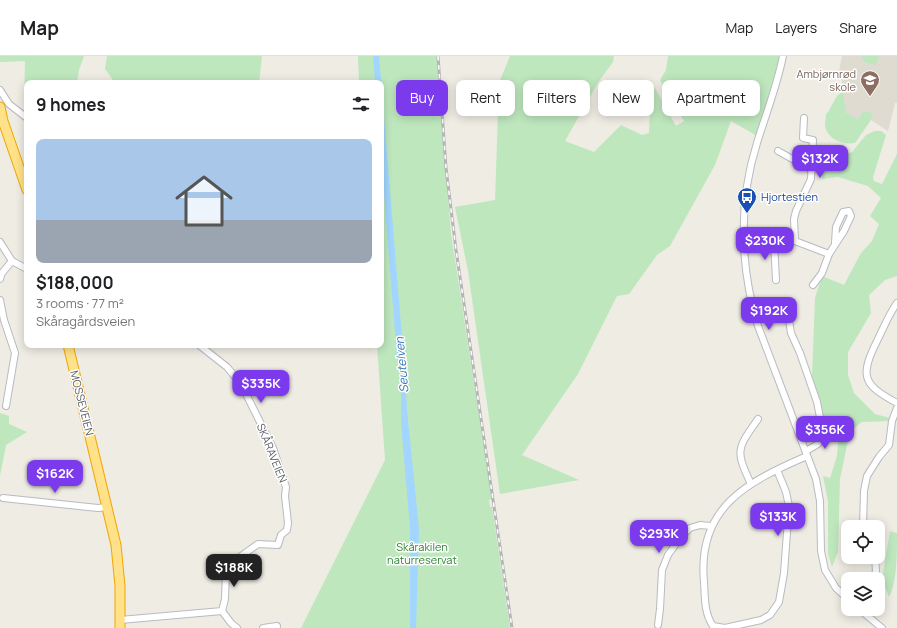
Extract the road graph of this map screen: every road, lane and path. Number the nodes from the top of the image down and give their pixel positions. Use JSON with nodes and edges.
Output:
{"nodes":[{"id":1,"x":784,"y":56,"type":"edge"},
{"id":2,"x":0,"y":90,"type":"edge"},
{"id":3,"x":0,"y":107,"type":"edge"},
{"id":4,"x":24,"y":116,"type":"edge"},
{"id":5,"x":2,"y":118,"type":"edge"},
{"id":6,"x":804,"y":118,"type":"dead end"},
{"id":7,"x":778,"y":151,"type":"dead end"},
{"id":8,"x":812,"y":170,"type":"junction"},
{"id":9,"x":24,"y":173,"type":"edge"},
{"id":10,"x":795,"y":241,"type":"junction"},
{"id":11,"x":0,"y":242,"type":"edge"},
{"id":12,"x":744,"y":242,"type":"junction"},
{"id":13,"x":774,"y":242,"type":"junction"},
{"id":14,"x":835,"y":243,"type":"dead end"},
{"id":15,"x":829,"y":254,"type":"junction"},
{"id":16,"x":12,"y":261,"type":"junction"},
{"id":17,"x":24,"y":267,"type":"edge"},
{"id":18,"x":0,"y":279,"type":"edge"},
{"id":19,"x":776,"y":280,"type":"dead end"},
{"id":20,"x":813,"y":285,"type":"dead end"},
{"id":21,"x":0,"y":300,"type":"edge"},
{"id":22,"x":897,"y":303,"type":"edge"},
{"id":23,"x":895,"y":312,"type":"edge"},
{"id":24,"x":788,"y":314,"type":"dead end"},
{"id":25,"x":69,"y":348,"type":"edge"},
{"id":26,"x":203,"y":348,"type":"edge"},
{"id":27,"x":897,"y":403,"type":"edge"},
{"id":28,"x":6,"y":406,"type":"dead end"},
{"id":29,"x":897,"y":408,"type":"edge"},
{"id":30,"x":758,"y":419,"type":"dead end"},
{"id":31,"x":829,"y":428,"type":"dead end"},
{"id":32,"x":823,"y":433,"type":"junction"},
{"id":33,"x":806,"y":454,"type":"junction"},
{"id":34,"x":777,"y":470,"type":"junction"},
{"id":35,"x":751,"y":484,"type":"junction"},
{"id":36,"x":3,"y":498,"type":"dead end"},
{"id":37,"x":107,"y":507,"type":"junction"},
{"id":38,"x":863,"y":520,"type":"edge"},
{"id":39,"x":711,"y":526,"type":"junction"},
{"id":40,"x":841,"y":593,"type":"edge"},
{"id":41,"x":222,"y":611,"type":"junction"},
{"id":42,"x":867,"y":616,"type":"edge"},
{"id":43,"x":120,"y":624,"type":"edge"},
{"id":44,"x":658,"y":625,"type":"dead end"},
{"id":45,"x":277,"y":626,"type":"dead end"},
{"id":46,"x":237,"y":628,"type":"edge"},
{"id":47,"x":263,"y":628,"type":"edge"},
{"id":48,"x":882,"y":628,"type":"edge"}],
"edges":[{"from":1,"to":12,"type":"street"},
{"from":2,"to":4,"type":"street"},
{"from":3,"to":5,"type":"highway"},
{"from":5,"to":9,"type":"highway"},
{"from":6,"to":8,"type":"street"},
{"from":7,"to":8,"type":"street"},
{"from":8,"to":10,"type":"street"},
{"from":10,"to":13,"type":"street"},
{"from":10,"to":15,"type":"street"},
{"from":11,"to":16,"type":"street"},
{"from":12,"to":13,"type":"street"},
{"from":12,"to":33,"type":"street"},
{"from":13,"to":19,"type":"street"},
{"from":14,"to":15,"type":"street"},
{"from":15,"to":20,"type":"street"},
{"from":16,"to":17,"type":"street"},
{"from":16,"to":18,"type":"street"},
{"from":21,"to":28,"type":"street"},
{"from":22,"to":23,"type":"street"},
{"from":23,"to":27,"type":"street"},
{"from":24,"to":32,"type":"street"},
{"from":25,"to":37,"type":"highway","name":"MOSSEVEIEN"},
{"from":26,"to":41,"type":"street","name":"SKÅRAVEIEN"},
{"from":29,"to":38,"type":"street"},
{"from":30,"to":35,"type":"street"},
{"from":31,"to":32,"type":"street"},
{"from":32,"to":33,"type":"street"},
{"from":33,"to":34,"type":"street"},
{"from":33,"to":40,"type":"street"},
{"from":34,"to":35,"type":"street"},
{"from":34,"to":39,"type":"street"},
{"from":35,"to":39,"type":"street"},
{"from":36,"to":37,"type":"street"},
{"from":37,"to":43,"type":"highway","name":"MOSSEVEIEN"},
{"from":39,"to":44,"type":"street"},
{"from":41,"to":43,"type":"street"},
{"from":41,"to":46,"type":"street"},
{"from":42,"to":48,"type":"street"},
{"from":45,"to":47,"type":"street"}]}
